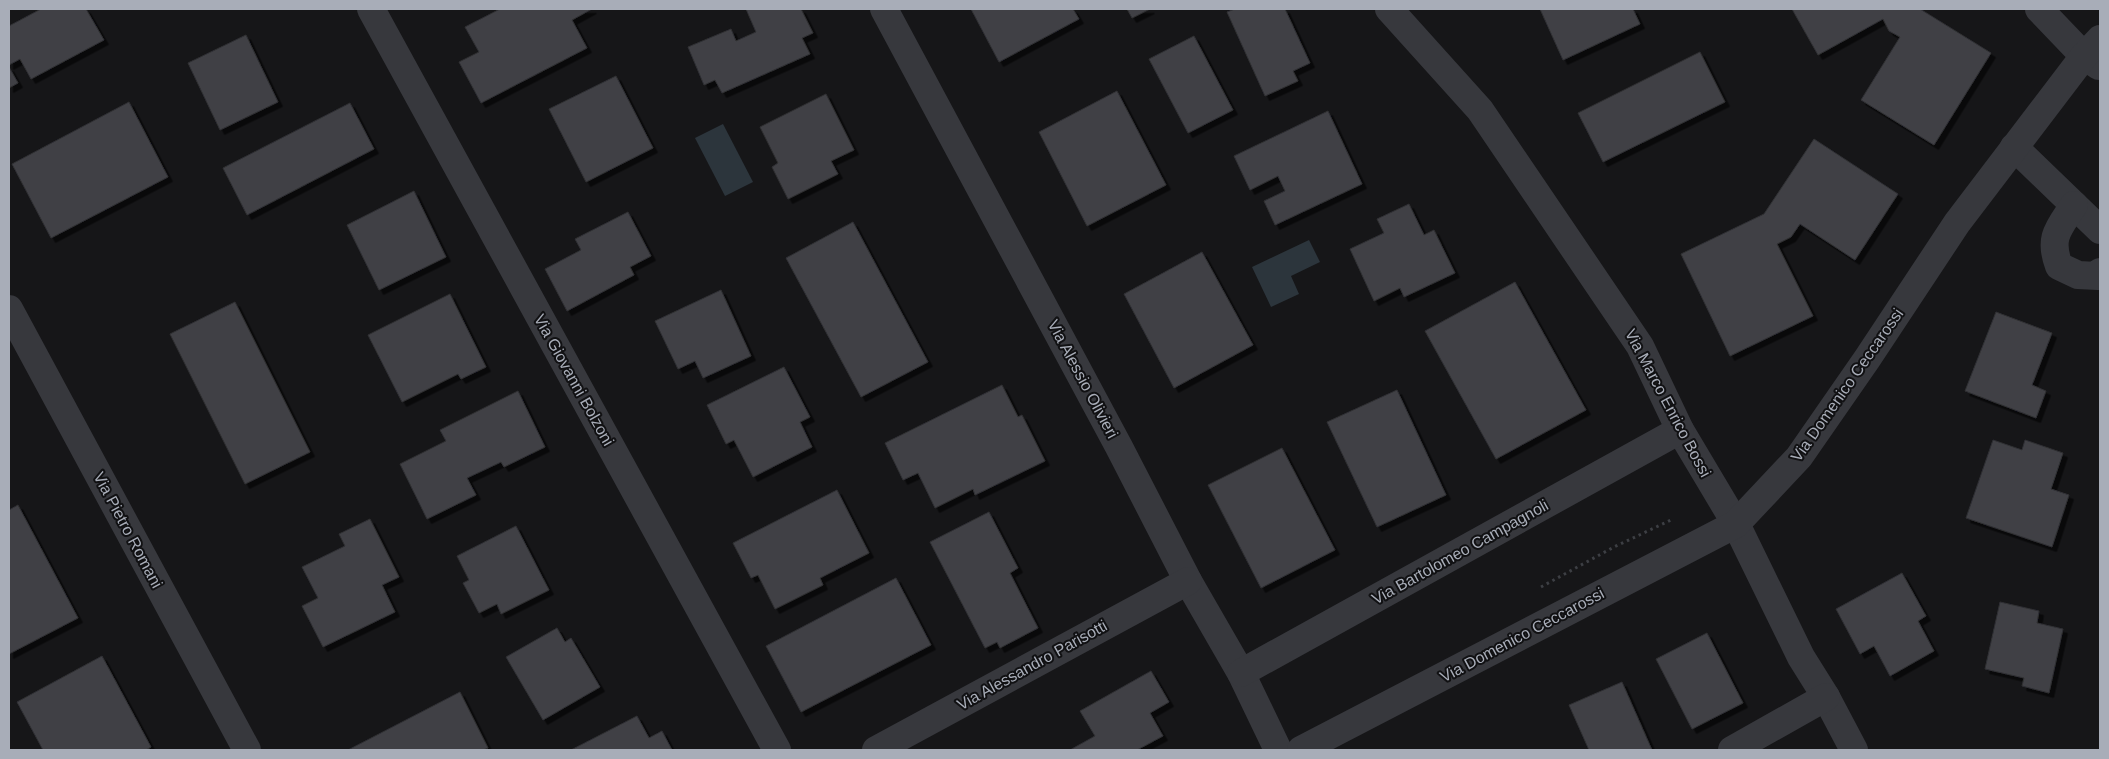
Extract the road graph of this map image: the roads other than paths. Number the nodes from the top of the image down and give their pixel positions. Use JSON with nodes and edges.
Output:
{"nodes":[{"id":1,"x":371,"y":9,"type":"edge"},
{"id":2,"x":884,"y":9,"type":"edge"},
{"id":3,"x":1389,"y":9,"type":"edge"},
{"id":4,"x":2039,"y":9,"type":"edge"},
{"id":5,"x":2095,"y":54,"type":"edge"},
{"id":6,"x":2014,"y":147,"type":"junction"},
{"id":7,"x":2074,"y":205,"type":"junction"},
{"id":8,"x":2100,"y":230,"type":"edge"},
{"id":9,"x":2100,"y":272,"type":"edge"},
{"id":10,"x":9,"y":309,"type":"edge"},
{"id":11,"x":1680,"y":430,"type":"junction"},
{"id":12,"x":1736,"y":524,"type":"junction"},
{"id":13,"x":1188,"y":581,"type":"junction"},
{"id":14,"x":1240,"y":673,"type":"junction"},
{"id":15,"x":1826,"y":697,"type":"junction"},
{"id":16,"x":247,"y":750,"type":"edge"},
{"id":17,"x":777,"y":750,"type":"edge"},
{"id":18,"x":876,"y":750,"type":"edge"},
{"id":19,"x":1278,"y":750,"type":"edge"},
{"id":20,"x":1301,"y":750,"type":"edge"},
{"id":21,"x":1732,"y":750,"type":"edge"},
{"id":22,"x":1854,"y":750,"type":"edge"}],
"edges":[{"from":1,"to":17,"type":"street","name":"Via Giovanni Bolzoni"},
{"from":2,"to":13,"type":"street","name":"Via Alessio Olivieri"},
{"from":3,"to":11,"type":"street","name":"Via Marco Enrico Bossi"},
{"from":4,"to":5,"type":"street"},
{"from":5,"to":6,"type":"street","name":"Via Domenico Ceccarossi"},
{"from":6,"to":7,"type":"street"},
{"from":6,"to":12,"type":"street","name":"Via Domenico Ceccarossi"},
{"from":7,"to":8,"type":"street"},
{"from":7,"to":9,"type":"street"},
{"from":10,"to":16,"type":"street","name":"Via Pietro Romani"},
{"from":11,"to":12,"type":"street","name":"Via Marco Enrico Bossi"},
{"from":11,"to":14,"type":"street","name":"Via Bartolomeo Campagnoli"},
{"from":12,"to":15,"type":"street","name":"Via Marco Enrico Bossi"},
{"from":12,"to":20,"type":"street","name":"Via Domenico Ceccarossi"},
{"from":13,"to":14,"type":"street","name":"Via Alessio Olivieri"},
{"from":13,"to":18,"type":"street","name":"Via Alessandro Parisotti"},
{"from":14,"to":19,"type":"street","name":"Via Alessio Olivieri"},
{"from":15,"to":21,"type":"street"},
{"from":15,"to":22,"type":"street","name":"Via Marco Enrico Bossi"}]}
